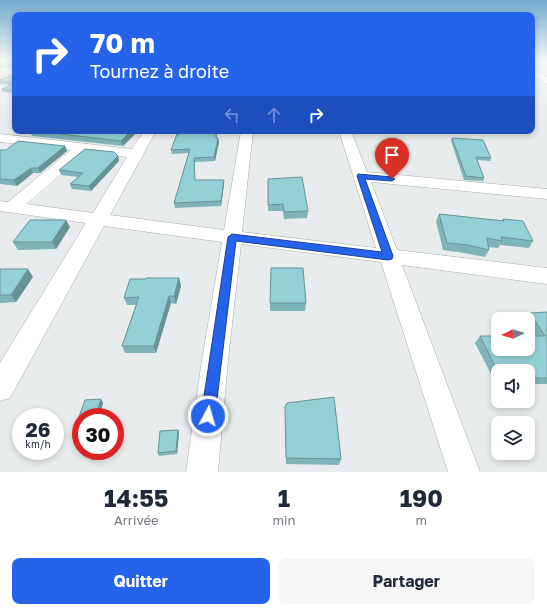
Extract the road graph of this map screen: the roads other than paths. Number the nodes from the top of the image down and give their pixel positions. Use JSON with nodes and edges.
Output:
{"nodes":[{"id":1,"x":148,"y":134,"type":"edge"},
{"id":2,"x":247,"y":134,"type":"edge"},
{"id":3,"x":346,"y":134,"type":"edge"},
{"id":4,"x":0,"y":138,"type":"edge"},
{"id":5,"x":82,"y":148,"type":"junction"},
{"id":6,"x":137,"y":154,"type":"junction"},
{"id":7,"x":360,"y":176,"type":"junction"},
{"id":8,"x":547,"y":194,"type":"edge"},
{"id":9,"x":5,"y":207,"type":"edge"},
{"id":10,"x":98,"y":220,"type":"junction"},
{"id":11,"x":232,"y":237,"type":"junction"},
{"id":12,"x":388,"y":256,"type":"junction"},
{"id":13,"x":547,"y":276,"type":"edge"},
{"id":14,"x":0,"y":388,"type":"edge"},
{"id":15,"x":202,"y":472,"type":"edge"},
{"id":16,"x":464,"y":472,"type":"edge"}],
"edges":[{"from":1,"to":6,"type":"street"},
{"from":2,"to":11,"type":"street"},
{"from":3,"to":7,"type":"street"},
{"from":4,"to":5,"type":"street"},
{"from":5,"to":6,"type":"street"},
{"from":5,"to":9,"type":"street"},
{"from":6,"to":10,"type":"street"},
{"from":7,"to":8,"type":"street"},
{"from":7,"to":12,"type":"street"},
{"from":9,"to":10,"type":"street"},
{"from":10,"to":11,"type":"street"},
{"from":10,"to":14,"type":"street"},
{"from":11,"to":12,"type":"street"},
{"from":11,"to":15,"type":"street"},
{"from":12,"to":13,"type":"street"},
{"from":12,"to":16,"type":"street"}]}
